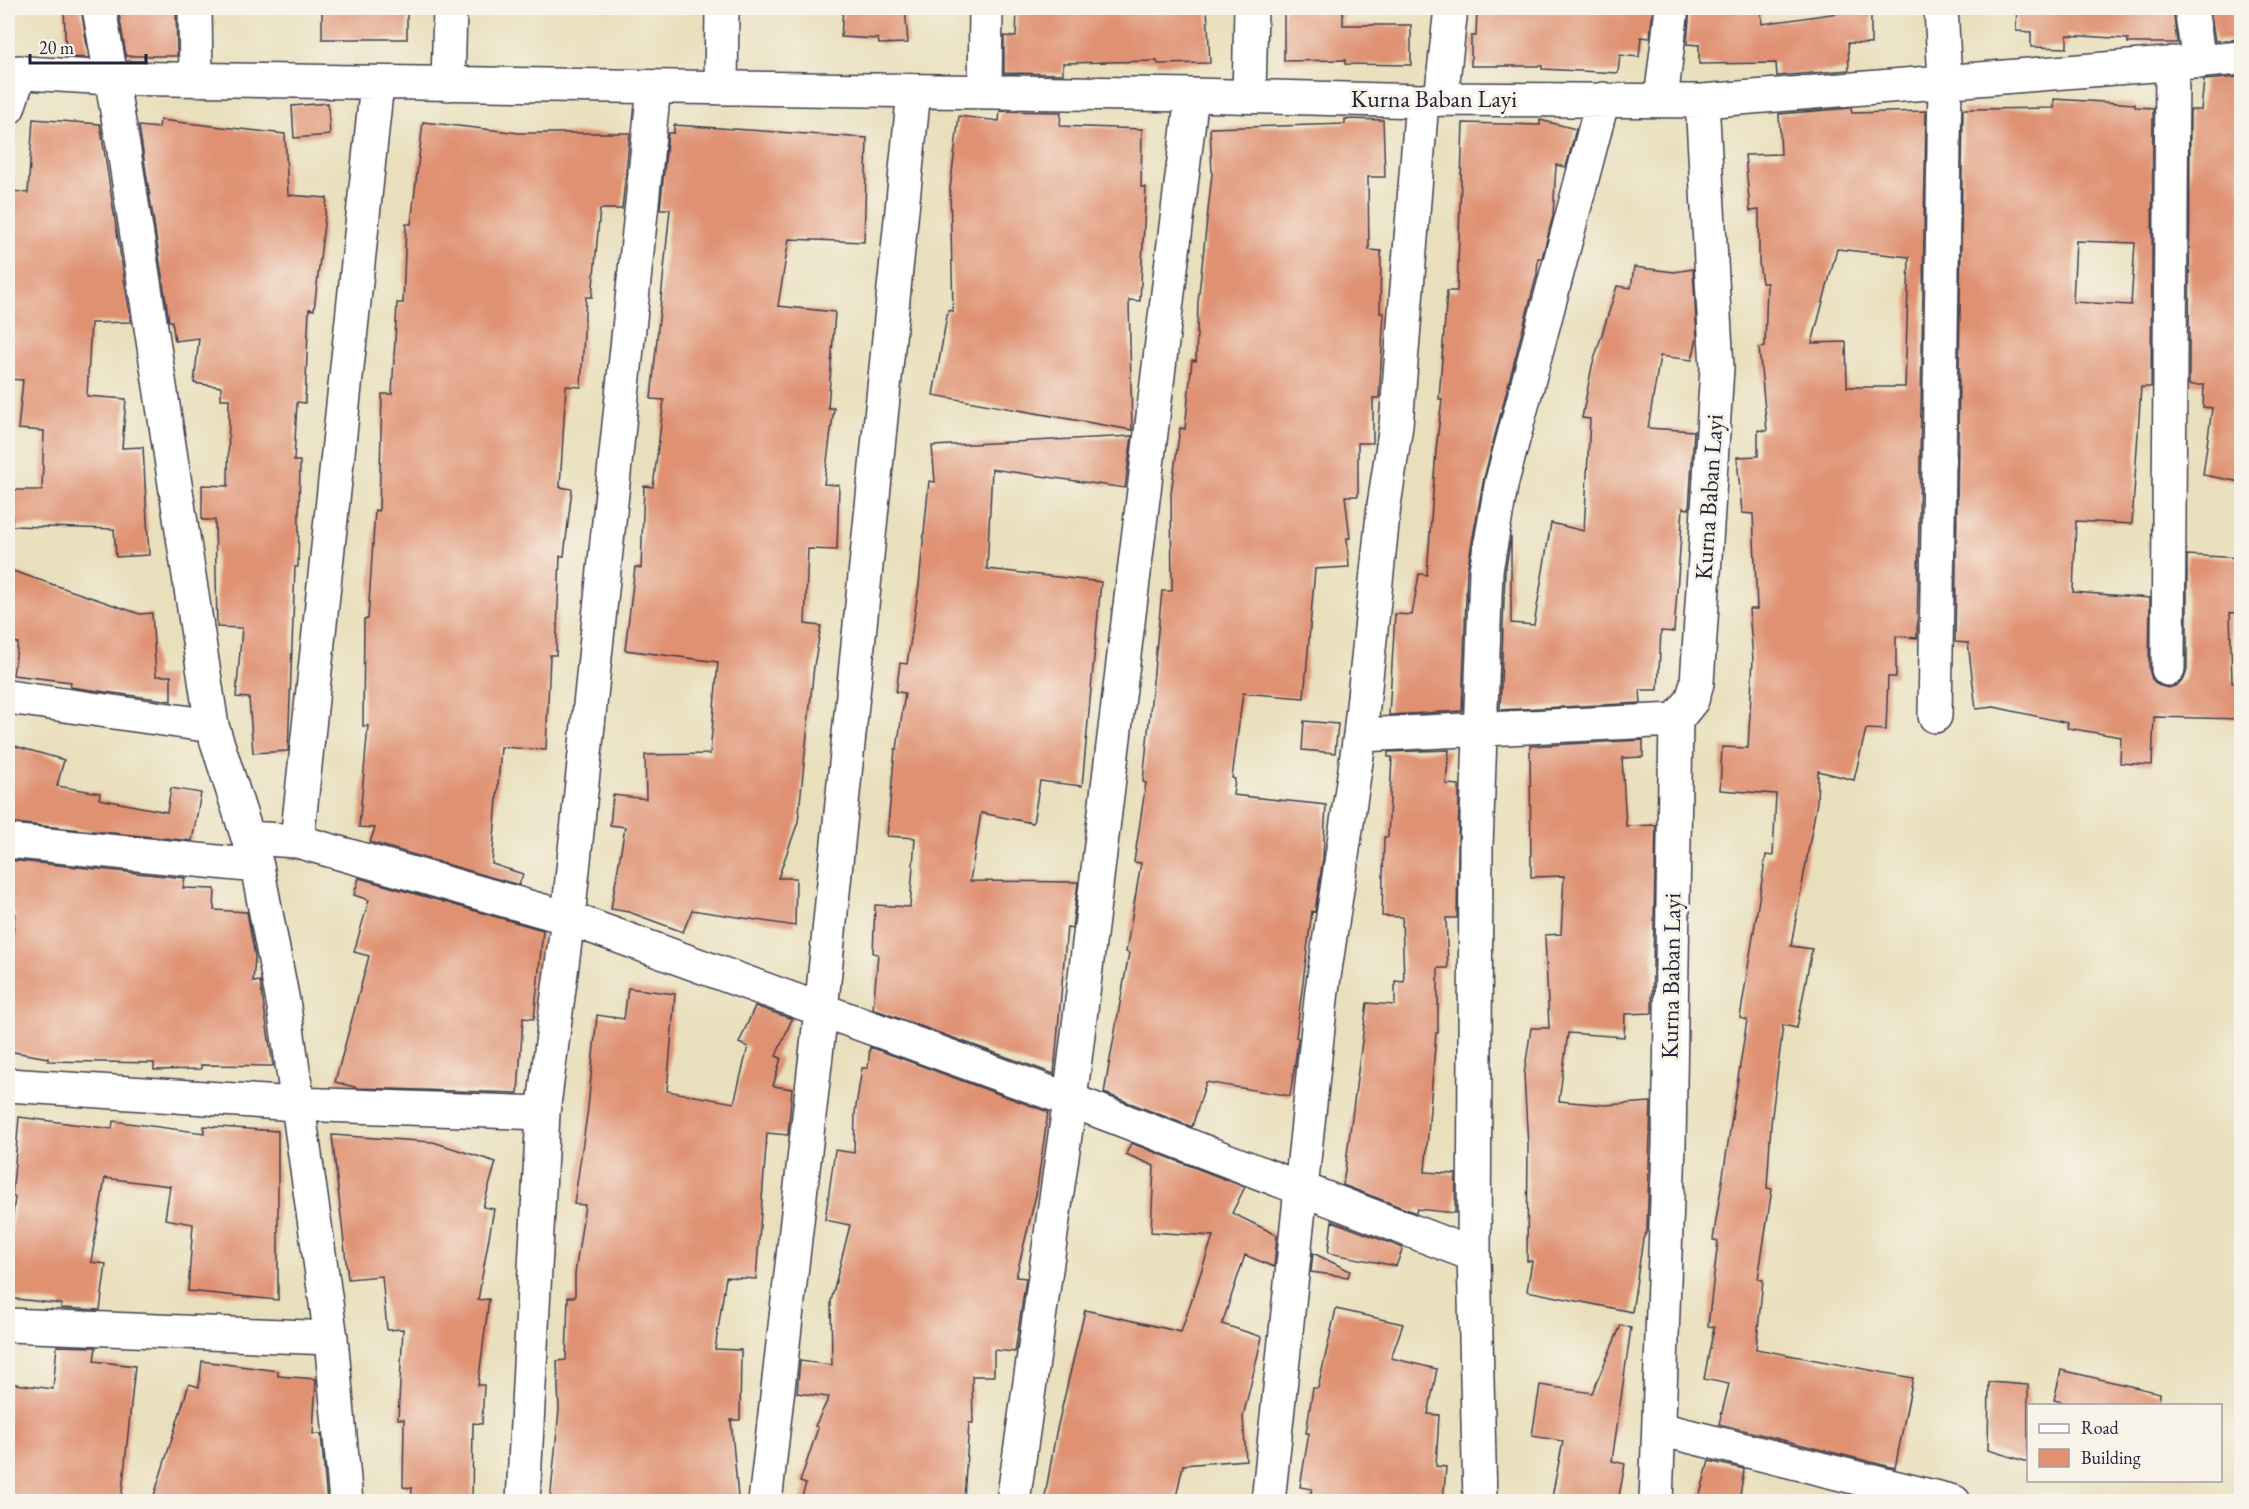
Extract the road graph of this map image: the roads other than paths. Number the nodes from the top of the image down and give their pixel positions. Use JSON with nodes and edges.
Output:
{"nodes":[{"id":1,"x":99,"y":8,"type":"edge"},
{"id":2,"x":195,"y":8,"type":"edge"},
{"id":3,"x":450,"y":8,"type":"edge"},
{"id":4,"x":722,"y":8,"type":"edge"},
{"id":5,"x":987,"y":8,"type":"edge"},
{"id":6,"x":1251,"y":8,"type":"edge"},
{"id":7,"x":1451,"y":8,"type":"edge"},
{"id":8,"x":1672,"y":8,"type":"edge"},
{"id":9,"x":1941,"y":8,"type":"edge"},
{"id":10,"x":2191,"y":8,"type":"edge"},
{"id":11,"x":2241,"y":58,"type":"edge"},
{"id":12,"x":2186,"y":63,"type":"junction"},
{"id":13,"x":14,"y":72,"type":"edge"},
{"id":14,"x":111,"y":78,"type":"junction"},
{"id":15,"x":196,"y":80,"type":"junction"},
{"id":16,"x":1945,"y":81,"type":"junction"},
{"id":17,"x":377,"y":83,"type":"junction"},
{"id":18,"x":448,"y":84,"type":"junction"},
{"id":19,"x":654,"y":87,"type":"junction"},
{"id":20,"x":721,"y":88,"type":"junction"},
{"id":21,"x":914,"y":91,"type":"junction"},
{"id":22,"x":985,"y":92,"type":"junction"},
{"id":23,"x":1192,"y":95,"type":"junction"},
{"id":24,"x":1249,"y":96,"type":"junction"},
{"id":25,"x":1603,"y":99,"type":"junction"},
{"id":26,"x":1432,"y":100,"type":"junction"},
{"id":27,"x":1660,"y":100,"type":"junction"},
{"id":28,"x":1702,"y":100,"type":"junction"},
{"id":29,"x":8,"y":108,"type":"edge"},
{"id":30,"x":2168,"y":669,"type":"dead end"},
{"id":31,"x":8,"y":697,"type":"edge"},
{"id":32,"x":1935,"y":716,"type":"dead end"},
{"id":33,"x":1676,"y":720,"type":"junction"},
{"id":34,"x":212,"y":726,"type":"junction"},
{"id":35,"x":1482,"y":728,"type":"junction"},
{"id":36,"x":1360,"y":735,"type":"junction"},
{"id":37,"x":297,"y":840,"type":"junction"},
{"id":38,"x":8,"y":841,"type":"edge"},
{"id":39,"x":253,"y":852,"type":"junction"},
{"id":40,"x":568,"y":918,"type":"junction"},
{"id":41,"x":821,"y":1011,"type":"junction"},
{"id":42,"x":8,"y":1085,"type":"edge"},
{"id":43,"x":1070,"y":1100,"type":"junction"},
{"id":44,"x":297,"y":1104,"type":"junction"},
{"id":45,"x":543,"y":1113,"type":"junction"},
{"id":46,"x":1302,"y":1188,"type":"junction"},
{"id":47,"x":1474,"y":1255,"type":"junction"},
{"id":48,"x":8,"y":1325,"type":"edge"},
{"id":49,"x":331,"y":1338,"type":"junction"},
{"id":50,"x":1660,"y":1429,"type":"junction"},
{"id":51,"x":1889,"y":1494,"type":"edge"},
{"id":52,"x":346,"y":1502,"type":"edge"},
{"id":53,"x":523,"y":1502,"type":"edge"},
{"id":54,"x":765,"y":1502,"type":"edge"},
{"id":55,"x":1013,"y":1502,"type":"edge"},
{"id":56,"x":1268,"y":1502,"type":"edge"},
{"id":57,"x":1480,"y":1502,"type":"edge"},
{"id":58,"x":1656,"y":1502,"type":"edge"},
{"id":59,"x":1954,"y":1502,"type":"edge"}],
"edges":[{"from":1,"to":14,"type":"street"},
{"from":2,"to":15,"type":"street"},
{"from":3,"to":18,"type":"street"},
{"from":4,"to":20,"type":"street"},
{"from":5,"to":22,"type":"street"},
{"from":6,"to":24,"type":"street"},
{"from":7,"to":26,"type":"street"},
{"from":8,"to":27,"type":"street"},
{"from":9,"to":16,"type":"street"},
{"from":10,"to":12,"type":"street"},
{"from":11,"to":12,"type":"street"},
{"from":12,"to":16,"type":"street"},
{"from":12,"to":30,"type":"street"},
{"from":13,"to":14,"type":"street","name":"Kurna Baban Layi"},
{"from":13,"to":29,"type":"street"},
{"from":14,"to":15,"type":"street","name":"Kurna Baban Layi"},
{"from":14,"to":34,"type":"street"},
{"from":15,"to":17,"type":"street","name":"Kurna Baban Layi"},
{"from":16,"to":28,"type":"street"},
{"from":16,"to":32,"type":"street"},
{"from":17,"to":18,"type":"street","name":"Kurna Baban Layi"},
{"from":17,"to":37,"type":"street"},
{"from":18,"to":19,"type":"street","name":"Kurna Baban Layi"},
{"from":19,"to":20,"type":"street","name":"Kurna Baban Layi"},
{"from":19,"to":40,"type":"street"},
{"from":20,"to":21,"type":"street","name":"Kurna Baban Layi"},
{"from":21,"to":22,"type":"street","name":"Kurna Baban Layi"},
{"from":21,"to":41,"type":"street"},
{"from":22,"to":23,"type":"street","name":"Kurna Baban Layi"},
{"from":23,"to":24,"type":"street","name":"Kurna Baban Layi"},
{"from":23,"to":43,"type":"street"},
{"from":24,"to":26,"type":"street","name":"Kurna Baban Layi"},
{"from":25,"to":26,"type":"street","name":"Kurna Baban Layi"},
{"from":25,"to":27,"type":"street","name":"Kurna Baban Layi"},
{"from":25,"to":35,"type":"street"},
{"from":26,"to":36,"type":"street"},
{"from":27,"to":28,"type":"street","name":"Kurna Baban Layi"},
{"from":28,"to":33,"type":"street","name":"Kurna Baban Layi"},
{"from":31,"to":34,"type":"street"},
{"from":33,"to":35,"type":"street"},
{"from":33,"to":50,"type":"street","name":"Kurna Baban Layi"},
{"from":34,"to":39,"type":"street"},
{"from":35,"to":36,"type":"street"},
{"from":35,"to":47,"type":"street"},
{"from":36,"to":46,"type":"street"},
{"from":37,"to":39,"type":"street"},
{"from":37,"to":40,"type":"street"},
{"from":38,"to":39,"type":"street"},
{"from":39,"to":44,"type":"street"},
{"from":40,"to":41,"type":"street"},
{"from":40,"to":45,"type":"street"},
{"from":41,"to":43,"type":"street"},
{"from":41,"to":54,"type":"street"},
{"from":42,"to":44,"type":"street"},
{"from":43,"to":46,"type":"street"},
{"from":43,"to":55,"type":"street"},
{"from":44,"to":45,"type":"street"},
{"from":44,"to":49,"type":"street"},
{"from":45,"to":53,"type":"street"},
{"from":46,"to":47,"type":"street"},
{"from":46,"to":56,"type":"street"},
{"from":47,"to":57,"type":"street"},
{"from":48,"to":49,"type":"street"},
{"from":49,"to":52,"type":"street"},
{"from":50,"to":51,"type":"street"},
{"from":50,"to":58,"type":"street","name":"Kurna Baban Layi"},
{"from":51,"to":59,"type":"street"}]}
